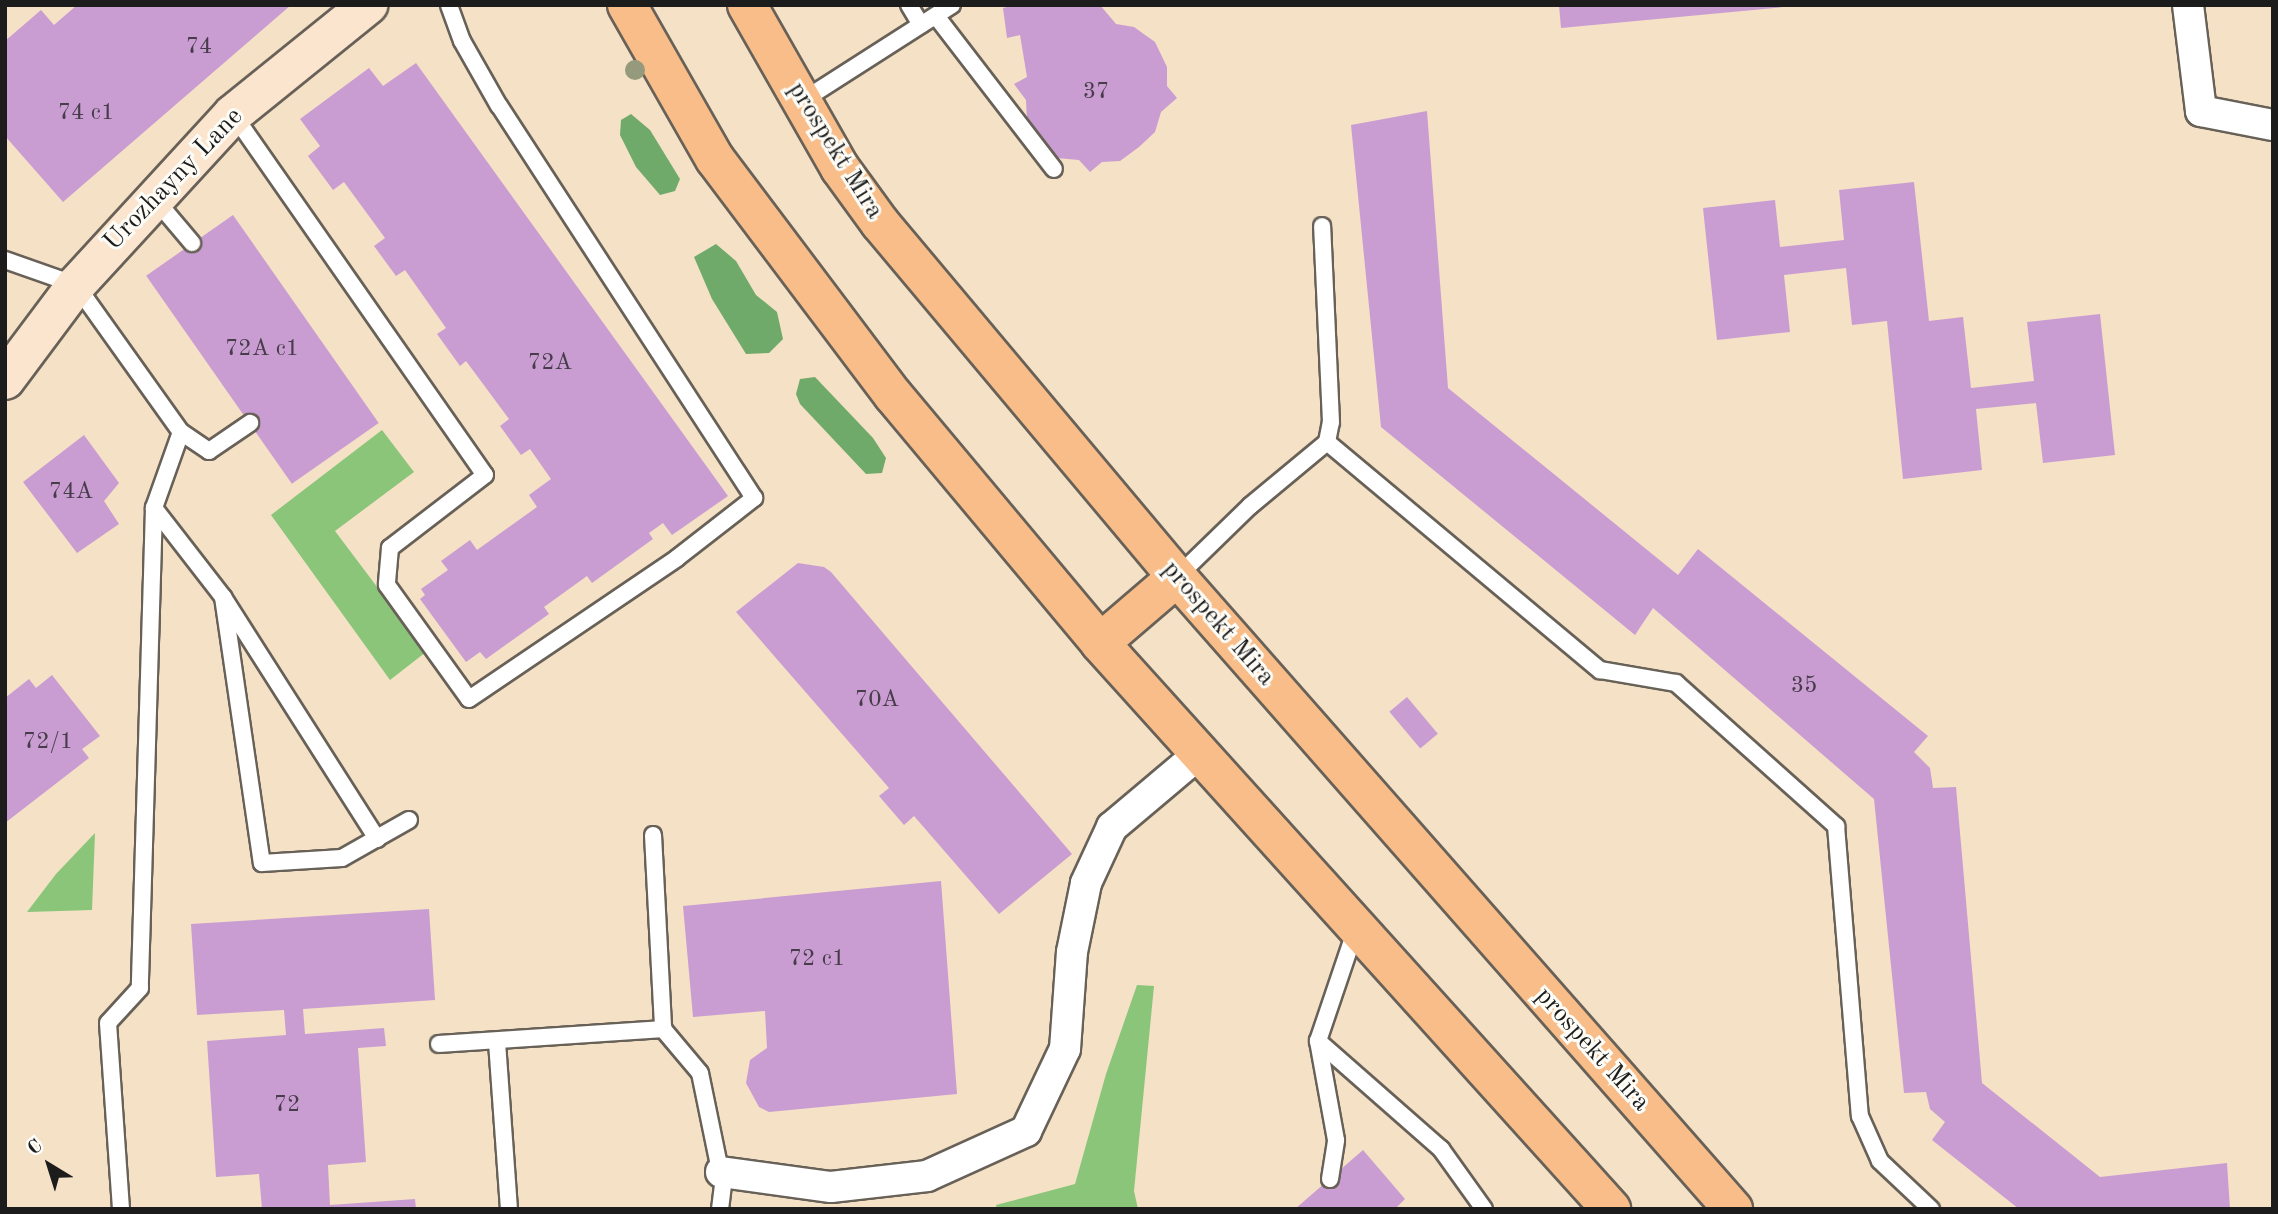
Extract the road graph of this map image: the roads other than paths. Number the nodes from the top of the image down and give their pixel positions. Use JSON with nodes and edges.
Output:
{"nodes":[{"id":1,"x":368,"y":5,"type":"edge"},
{"id":2,"x":449,"y":5,"type":"edge"},
{"id":3,"x":627,"y":5,"type":"edge"},
{"id":4,"x":747,"y":5,"type":"edge"},
{"id":5,"x":909,"y":5,"type":"edge"},
{"id":6,"x":952,"y":5,"type":"edge"},
{"id":7,"x":2188,"y":5,"type":"edge"},
{"id":8,"x":936,"y":16,"type":"junction"},
{"id":9,"x":921,"y":25,"type":"junction"},
{"id":10,"x":802,"y":101,"type":"junction"},
{"id":11,"x":233,"y":114,"type":"junction"},
{"id":12,"x":2273,"y":125,"type":"edge"},
{"id":13,"x":1054,"y":169,"type":"dead end"},
{"id":14,"x":154,"y":198,"type":"junction"},
{"id":15,"x":1322,"y":226,"type":"dead end"},
{"id":16,"x":192,"y":243,"type":"dead end"},
{"id":17,"x":5,"y":260,"type":"edge"},
{"id":18,"x":76,"y":285,"type":"junction"},
{"id":19,"x":5,"y":380,"type":"edge"},
{"id":20,"x":250,"y":423,"type":"dead end"},
{"id":21,"x":181,"y":432,"type":"junction"},
{"id":22,"x":1327,"y":442,"type":"junction"},
{"id":23,"x":154,"y":508,"type":"junction"},
{"id":24,"x":1177,"y":577,"type":"junction"},
{"id":25,"x":223,"y":597,"type":"junction"},
{"id":26,"x":1100,"y":643,"type":"junction"},
{"id":27,"x":1200,"y":753,"type":"junction"},
{"id":28,"x":409,"y":820,"type":"dead end"},
{"id":29,"x":653,"y":835,"type":"dead end"},
{"id":30,"x":377,"y":839,"type":"junction"},
{"id":31,"x":1357,"y":927,"type":"junction"},
{"id":32,"x":663,"y":1029,"type":"junction"},
{"id":33,"x":1318,"y":1041,"type":"junction"},
{"id":34,"x":498,"y":1042,"type":"junction"},
{"id":35,"x":439,"y":1044,"type":"dead end"},
{"id":36,"x":721,"y":1172,"type":"junction"},
{"id":37,"x":1330,"y":1179,"type":"dead end"},
{"id":38,"x":121,"y":1209,"type":"edge"},
{"id":39,"x":509,"y":1209,"type":"edge"},
{"id":40,"x":720,"y":1209,"type":"edge"},
{"id":41,"x":1483,"y":1209,"type":"edge"},
{"id":42,"x":1611,"y":1209,"type":"edge"},
{"id":43,"x":1733,"y":1209,"type":"edge"},
{"id":44,"x":1931,"y":1209,"type":"edge"}],
"edges":[{"from":1,"to":11,"type":"street","name":"Urozhayny Lane"},
{"from":2,"to":11,"type":"lane"},
{"from":3,"to":26,"type":"main road"},
{"from":4,"to":10,"type":"main road","name":"prospekt Mira"},
{"from":5,"to":9,"type":"lane"},
{"from":6,"to":8,"type":"lane"},
{"from":7,"to":12,"type":"street"},
{"from":8,"to":9,"type":"lane"},
{"from":8,"to":13,"type":"lane"},
{"from":9,"to":10,"type":"lane"},
{"from":10,"to":24,"type":"main road","name":"prospekt Mira"},
{"from":11,"to":14,"type":"street","name":"Urozhayny Lane"},
{"from":14,"to":16,"type":"lane"},
{"from":14,"to":18,"type":"street","name":"Urozhayny Lane"},
{"from":15,"to":22,"type":"lane"},
{"from":17,"to":18,"type":"lane"},
{"from":18,"to":19,"type":"street","name":"Urozhayny Lane"},
{"from":18,"to":21,"type":"lane"},
{"from":20,"to":21,"type":"lane"},
{"from":21,"to":23,"type":"lane"},
{"from":22,"to":24,"type":"lane"},
{"from":22,"to":44,"type":"lane"},
{"from":23,"to":25,"type":"lane"},
{"from":23,"to":38,"type":"lane"},
{"from":24,"to":26,"type":"main road"},
{"from":24,"to":43,"type":"main road","name":"prospekt Mira"},
{"from":25,"to":30,"type":"lane"},
{"from":25,"to":30,"type":"lane"},
{"from":26,"to":27,"type":"main road"},
{"from":27,"to":31,"type":"main road"},
{"from":27,"to":36,"type":"street"},
{"from":28,"to":30,"type":"lane"},
{"from":29,"to":32,"type":"lane"},
{"from":31,"to":33,"type":"lane"},
{"from":31,"to":42,"type":"main road"},
{"from":32,"to":34,"type":"lane"},
{"from":32,"to":36,"type":"lane"},
{"from":33,"to":37,"type":"lane"},
{"from":33,"to":41,"type":"lane"},
{"from":34,"to":35,"type":"lane"},
{"from":34,"to":39,"type":"lane"},
{"from":36,"to":40,"type":"lane"}]}
